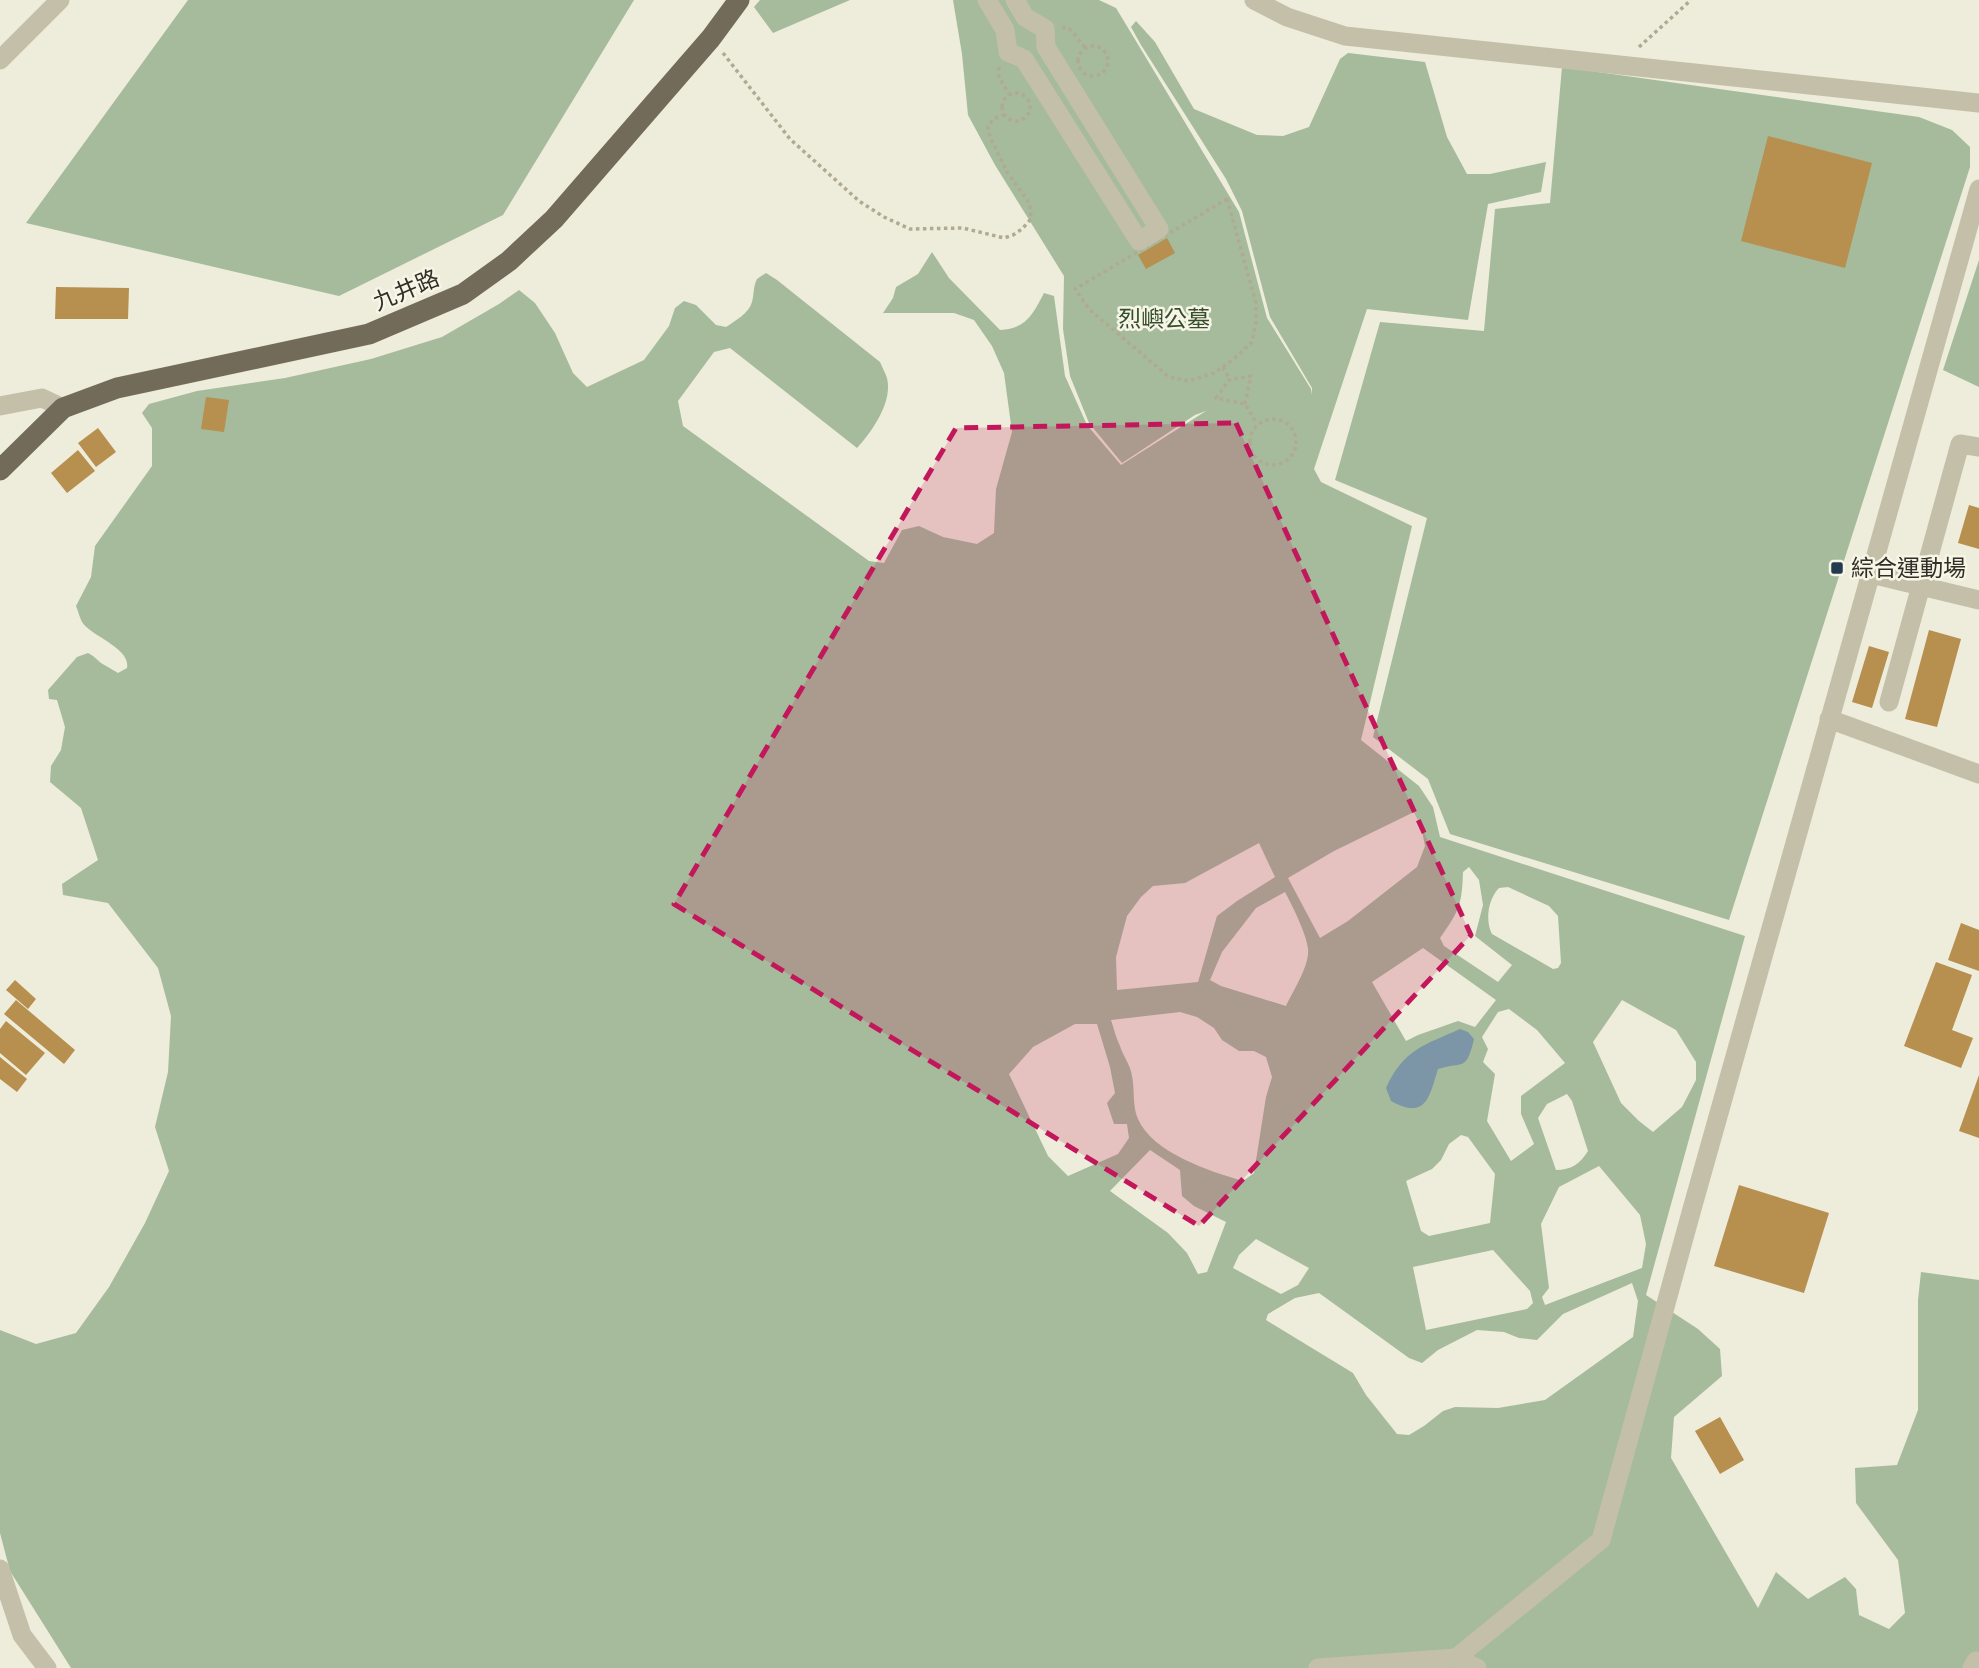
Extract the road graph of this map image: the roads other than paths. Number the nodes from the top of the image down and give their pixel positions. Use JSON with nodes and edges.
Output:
{"nodes":[{"id":1,"x":60,"y":0,"type":"edge"},
{"id":2,"x":739,"y":0,"type":"edge"},
{"id":3,"x":987,"y":0,"type":"edge"},
{"id":4,"x":1015,"y":0,"type":"edge"},
{"id":5,"x":1254,"y":0,"type":"edge"},
{"id":6,"x":0,"y":60,"type":"edge"},
{"id":7,"x":1979,"y":103,"type":"edge"},
{"id":8,"x":1979,"y":189,"type":"edge"},
{"id":9,"x":0,"y":406,"type":"edge"},
{"id":10,"x":63,"y":408,"type":"junction"},
{"id":11,"x":1979,"y":447,"type":"edge"},
{"id":12,"x":0,"y":470,"type":"edge"},
{"id":13,"x":1871,"y":574,"type":"junction"},
{"id":14,"x":1920,"y":585,"type":"junction"},
{"id":15,"x":1979,"y":600,"type":"edge"},
{"id":16,"x":1889,"y":702,"type":"dead end"},
{"id":17,"x":1829,"y":719,"type":"junction"},
{"id":18,"x":1979,"y":775,"type":"edge"},
{"id":19,"x":0,"y":1569,"type":"edge"},
{"id":20,"x":1456,"y":1658,"type":"junction"},
{"id":21,"x":47,"y":1668,"type":"edge"},
{"id":22,"x":1318,"y":1668,"type":"edge"},
{"id":23,"x":1477,"y":1668,"type":"edge"}],
"edges":[{"from":1,"to":6,"type":"street"},
{"from":2,"to":10,"type":"main road","name":"九井路"},
{"from":3,"to":4,"type":"street"},
{"from":5,"to":7,"type":"street"},
{"from":8,"to":13,"type":"street"},
{"from":9,"to":10,"type":"street"},
{"from":10,"to":12,"type":"main road","name":"九井路"},
{"from":11,"to":14,"type":"street"},
{"from":13,"to":14,"type":"street"},
{"from":13,"to":17,"type":"street"},
{"from":14,"to":15,"type":"street"},
{"from":14,"to":16,"type":"street"},
{"from":17,"to":18,"type":"street"},
{"from":17,"to":20,"type":"street"},
{"from":19,"to":21,"type":"street"},
{"from":20,"to":22,"type":"street"},
{"from":20,"to":23,"type":"street"}]}
